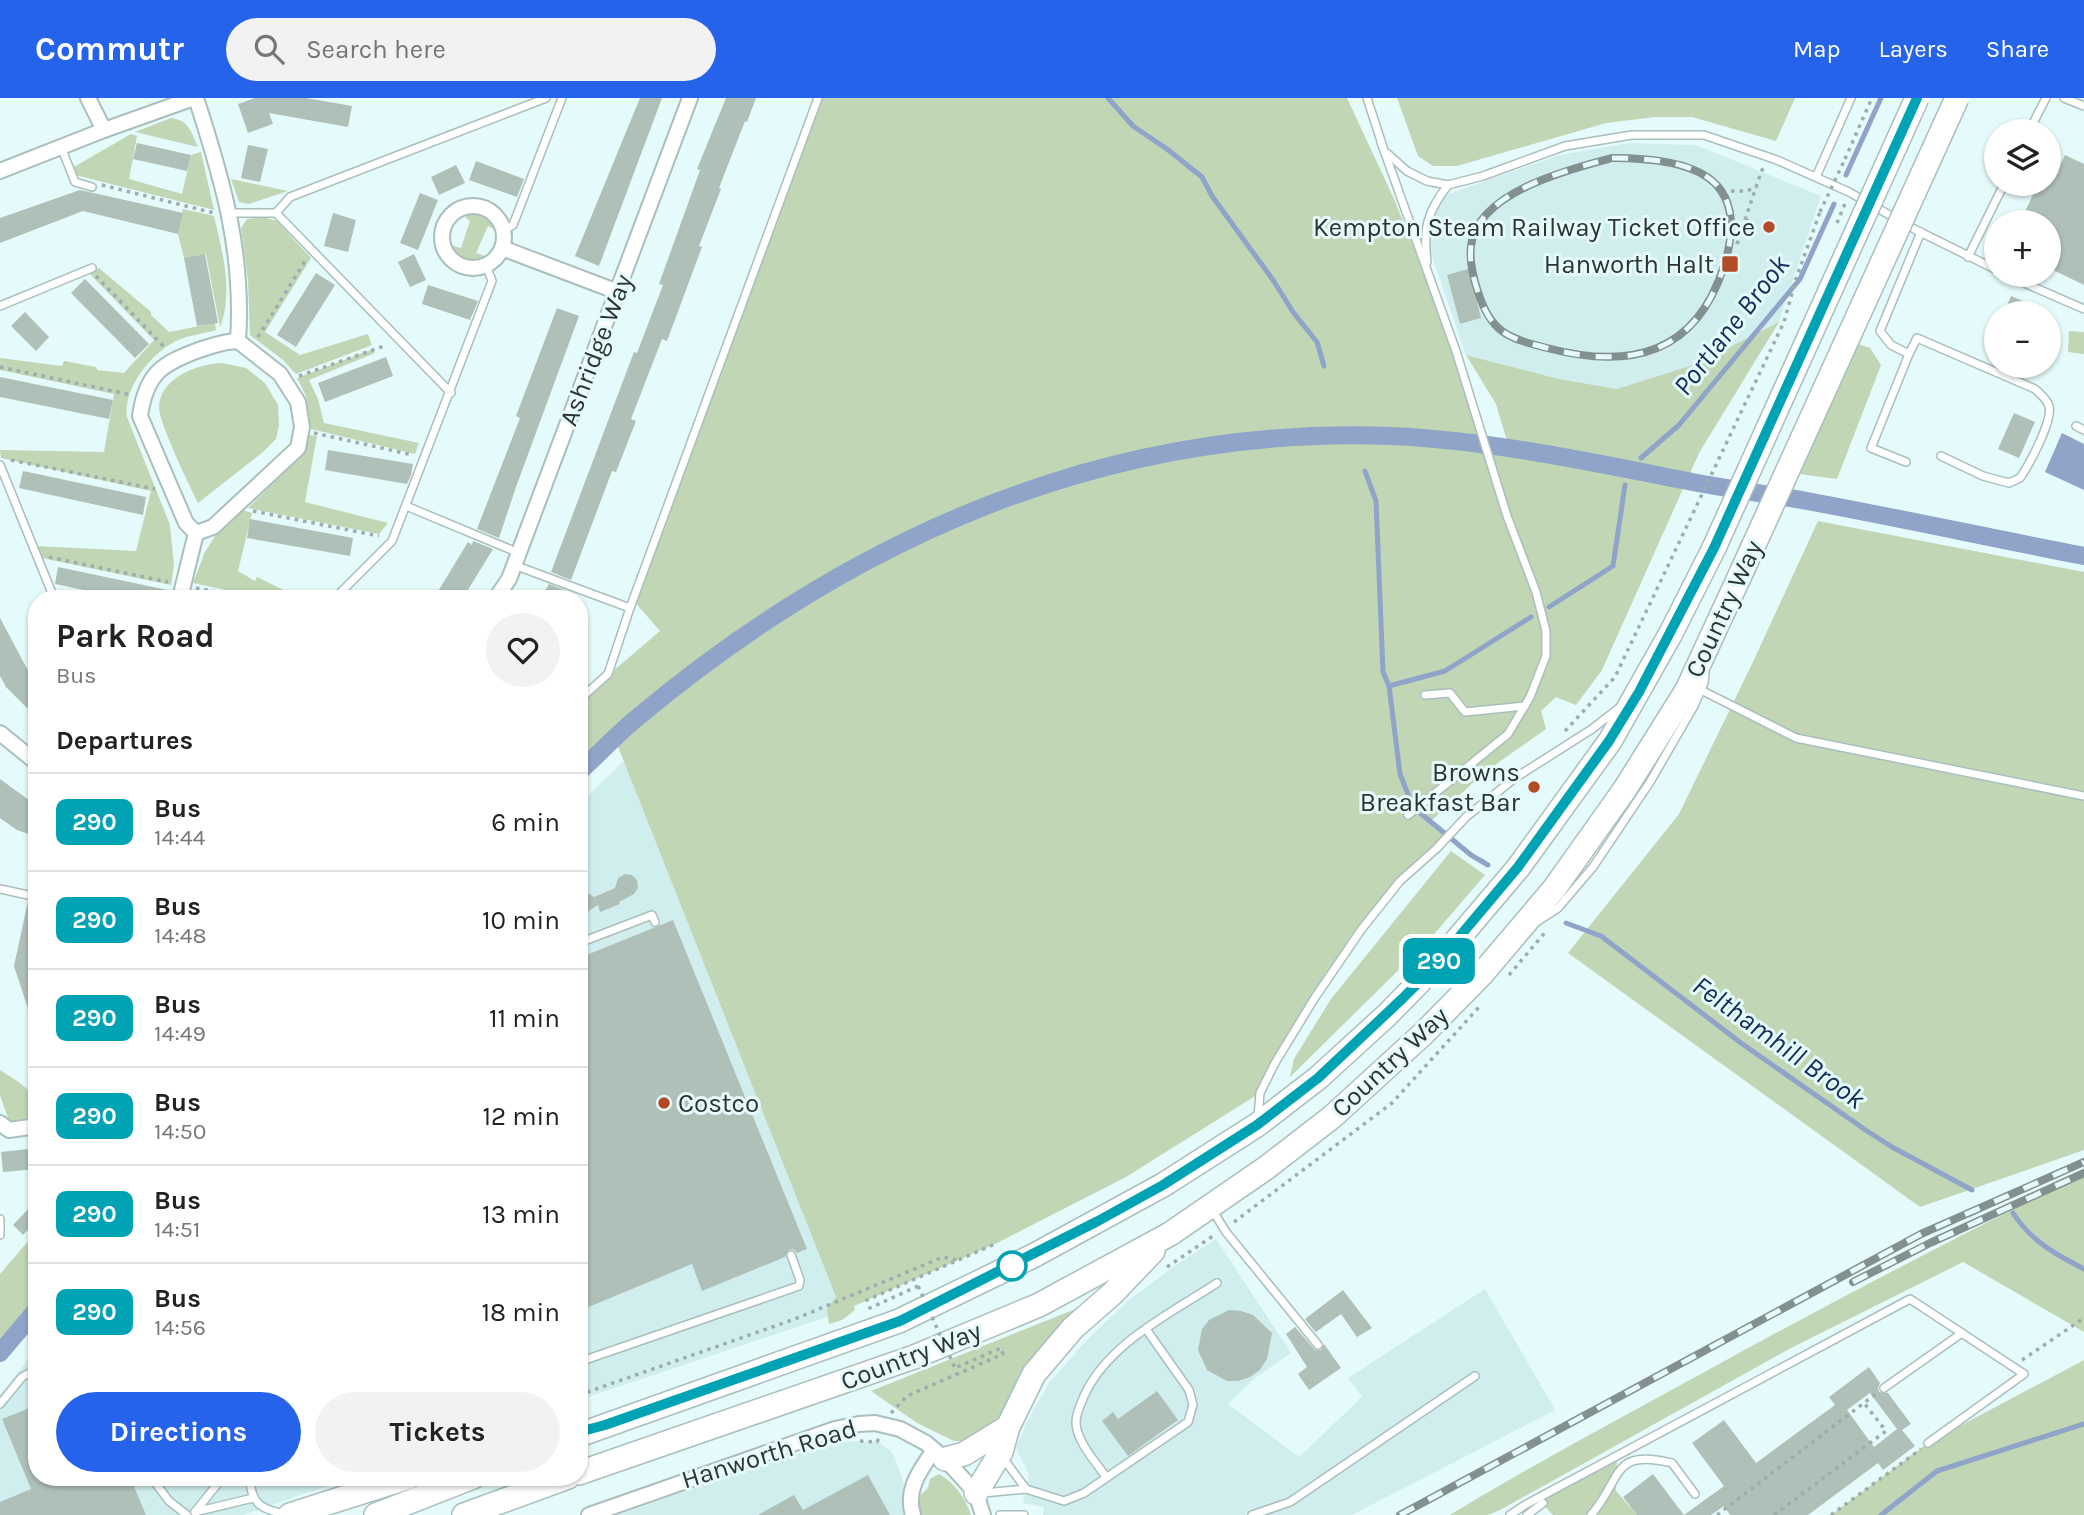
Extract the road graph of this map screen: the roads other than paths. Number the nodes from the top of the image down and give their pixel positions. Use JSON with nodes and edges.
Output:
{"nodes":[{"id":1,"x":88,"y":98,"type":"edge"},
{"id":2,"x":195,"y":98,"type":"edge"},
{"id":3,"x":546,"y":98,"type":"edge"},
{"id":4,"x":562,"y":98,"type":"edge"},
{"id":5,"x":690,"y":98,"type":"edge"},
{"id":6,"x":818,"y":98,"type":"edge"},
{"id":7,"x":1367,"y":98,"type":"edge"},
{"id":8,"x":1851,"y":98,"type":"edge"},
{"id":9,"x":1917,"y":98,"type":"edge"},
{"id":10,"x":1957,"y":98,"type":"edge"},
{"id":11,"x":2046,"y":98,"type":"edge"},
{"id":12,"x":2064,"y":98,"type":"edge"},
{"id":13,"x":2084,"y":106,"type":"edge"},
{"id":14,"x":2035,"y":119,"type":"edge"},
{"id":15,"x":103,"y":130,"type":"junction"},
{"id":16,"x":1381,"y":142,"type":"junction"},
{"id":17,"x":61,"y":147,"type":"junction"},
{"id":18,"x":0,"y":172,"type":"edge"},
{"id":19,"x":1816,"y":177,"type":"junction"},
{"id":20,"x":1448,"y":185,"type":"junction"},
{"id":21,"x":92,"y":187,"type":"dead end"},
{"id":22,"x":1998,"y":196,"type":"edge"},
{"id":23,"x":276,"y":213,"type":"junction"},
{"id":24,"x":229,"y":215,"type":"junction"},
{"id":25,"x":503,"y":230,"type":"junction"},
{"id":26,"x":1921,"y":232,"type":"junction"},
{"id":27,"x":502,"y":248,"type":"junction"},
{"id":28,"x":1968,"y":257,"type":"junction"},
{"id":29,"x":1984,"y":264,"type":"edge"},
{"id":30,"x":486,"y":265,"type":"junction"},
{"id":31,"x":91,"y":269,"type":"road end"},
{"id":32,"x":1429,"y":278,"type":"junction"},
{"id":33,"x":2034,"y":287,"type":"edge"},
{"id":34,"x":618,"y":292,"type":"junction"},
{"id":35,"x":0,"y":306,"type":"edge"},
{"id":36,"x":2084,"y":309,"type":"edge"},
{"id":37,"x":238,"y":341,"type":"junction"},
{"id":38,"x":1909,"y":354,"type":"junction"},
{"id":39,"x":450,"y":393,"type":"junction"},
{"id":40,"x":2076,"y":426,"type":"dead end"},
{"id":41,"x":2084,"y":430,"type":"edge"},
{"id":42,"x":1941,"y":456,"type":"dead end"},
{"id":43,"x":1906,"y":462,"type":"dead end"},
{"id":44,"x":0,"y":465,"type":"edge"},
{"id":45,"x":3,"y":480,"type":"edge"},
{"id":46,"x":406,"y":506,"type":"junction"},
{"id":47,"x":196,"y":533,"type":"junction"},
{"id":48,"x":516,"y":559,"type":"junction"},
{"id":49,"x":51,"y":590,"type":"edge"},
{"id":50,"x":182,"y":590,"type":"edge"},
{"id":51,"x":343,"y":590,"type":"edge"},
{"id":52,"x":501,"y":590,"type":"edge"},
{"id":53,"x":630,"y":608,"type":"junction"},
{"id":54,"x":1708,"y":644,"type":"junction"},
{"id":55,"x":1701,"y":690,"type":"junction"},
{"id":56,"x":588,"y":692,"type":"edge"},
{"id":57,"x":1639,"y":692,"type":"junction"},
{"id":58,"x":1425,"y":695,"type":"dead end"},
{"id":59,"x":1525,"y":706,"type":"junction"},
{"id":60,"x":0,"y":733,"type":"edge"},
{"id":61,"x":28,"y":756,"type":"edge"},
{"id":62,"x":2084,"y":796,"type":"edge"},
{"id":63,"x":1408,"y":815,"type":"dead end"},
{"id":64,"x":0,"y":889,"type":"edge"},
{"id":65,"x":28,"y":895,"type":"edge"},
{"id":66,"x":655,"y":922,"type":"dead end"},
{"id":67,"x":1518,"y":933,"type":"junction"},
{"id":68,"x":588,"y":940,"type":"edge"},
{"id":69,"x":1257,"y":1125,"type":"junction"},
{"id":70,"x":1,"y":1126,"type":"edge"},
{"id":71,"x":28,"y":1127,"type":"edge"},
{"id":72,"x":1210,"y":1206,"type":"junction"},
{"id":73,"x":0,"y":1219,"type":"edge"},
{"id":74,"x":1170,"y":1234,"type":"junction"},
{"id":75,"x":0,"y":1235,"type":"edge"},
{"id":76,"x":791,"y":1255,"type":"dead end"},
{"id":77,"x":1217,"y":1283,"type":"dead end"},
{"id":78,"x":1146,"y":1329,"type":"junction"},
{"id":79,"x":1962,"y":1333,"type":"junction"},
{"id":80,"x":1318,"y":1345,"type":"dead end"},
{"id":81,"x":588,"y":1359,"type":"edge"},
{"id":82,"x":28,"y":1374,"type":"edge"},
{"id":83,"x":1475,"y":1376,"type":"dead end"},
{"id":84,"x":1884,"y":1388,"type":"dead end"},
{"id":85,"x":0,"y":1404,"type":"edge"},
{"id":86,"x":1008,"y":1427,"type":"junction"},
{"id":87,"x":588,"y":1431,"type":"edge"},
{"id":88,"x":1643,"y":1443,"type":"junction"},
{"id":89,"x":1928,"y":1443,"type":"road end"},
{"id":90,"x":1001,"y":1452,"type":"junction"},
{"id":91,"x":939,"y":1454,"type":"junction"},
{"id":92,"x":1617,"y":1456,"type":"junction"},
{"id":93,"x":1649,"y":1457,"type":"junction"},
{"id":94,"x":588,"y":1470,"type":"edge"},
{"id":95,"x":1617,"y":1473,"type":"junction"},
{"id":96,"x":1106,"y":1478,"type":"junction"},
{"id":97,"x":158,"y":1486,"type":"edge"},
{"id":98,"x":216,"y":1486,"type":"edge"},
{"id":99,"x":251,"y":1486,"type":"edge"},
{"id":100,"x":381,"y":1486,"type":"edge"},
{"id":101,"x":450,"y":1486,"type":"edge"},
{"id":102,"x":542,"y":1486,"type":"edge"},
{"id":103,"x":1026,"y":1489,"type":"junction"},
{"id":104,"x":519,"y":1494,"type":"junction"},
{"id":105,"x":1695,"y":1494,"type":"dead end"},
{"id":106,"x":253,"y":1498,"type":"junction"},
{"id":107,"x":1543,"y":1503,"type":"dead end"},
{"id":108,"x":979,"y":1504,"type":"edge"},
{"id":109,"x":194,"y":1513,"type":"edge"},
{"id":110,"x":187,"y":1515,"type":"edge"},
{"id":111,"x":291,"y":1515,"type":"edge"},
{"id":112,"x":376,"y":1515,"type":"edge"},
{"id":113,"x":464,"y":1515,"type":"edge"},
{"id":114,"x":489,"y":1515,"type":"edge"},
{"id":115,"x":589,"y":1515,"type":"edge"},
{"id":116,"x":912,"y":1515,"type":"edge"},
{"id":117,"x":1000,"y":1515,"type":"edge"},
{"id":118,"x":1024,"y":1515,"type":"edge"},
{"id":119,"x":1252,"y":1515,"type":"edge"},
{"id":120,"x":1510,"y":1515,"type":"edge"},
{"id":121,"x":1527,"y":1515,"type":"edge"},
{"id":122,"x":1591,"y":1515,"type":"edge"}],
"edges":[{"from":1,"to":15,"type":"street"},
{"from":2,"to":15,"type":"street"},
{"from":2,"to":24,"type":"street"},
{"from":3,"to":23,"type":"lane"},
{"from":4,"to":25,"type":"lane"},
{"from":5,"to":34,"type":"street","name":"Ashridge Way"},
{"from":6,"to":53,"type":"lane"},
{"from":7,"to":16,"type":"lane"},
{"from":8,"to":19,"type":"lane"},
{"from":9,"to":57,"type":"highway","name":"Country Way","bridge":true},
{"from":10,"to":54,"type":"highway","name":"Country Way","bridge":true},
{"from":11,"to":14,"type":"lane"},
{"from":12,"to":13,"type":"lane"},
{"from":15,"to":17,"type":"street"},
{"from":16,"to":20,"type":"lane"},
{"from":16,"to":32,"type":"lane"},
{"from":17,"to":18,"type":"street"},
{"from":17,"to":21,"type":"lane"},
{"from":19,"to":20,"type":"lane"},
{"from":19,"to":26,"type":"lane"},
{"from":20,"to":32,"type":"lane"},
{"from":22,"to":28,"type":"lane"},
{"from":23,"to":24,"type":"lane"},
{"from":23,"to":39,"type":"lane"},
{"from":24,"to":37,"type":"street"},
{"from":25,"to":27,"type":"street"},
{"from":25,"to":30,"type":"street"},
{"from":26,"to":28,"type":"lane"},
{"from":26,"to":38,"type":"lane"},
{"from":27,"to":30,"type":"street"},
{"from":27,"to":34,"type":"street"},
{"from":28,"to":29,"type":"lane"},
{"from":30,"to":39,"type":"lane"},
{"from":31,"to":35,"type":"lane"},
{"from":32,"to":59,"type":"lane"},
{"from":33,"to":36,"type":"lane"},
{"from":34,"to":48,"type":"street","name":"Ashridge Way"},
{"from":37,"to":47,"type":"street"},
{"from":37,"to":47,"type":"street"},
{"from":38,"to":42,"type":"lane"},
{"from":38,"to":43,"type":"lane"},
{"from":39,"to":46,"type":"lane"},
{"from":40,"to":41,"type":"lane"},
{"from":44,"to":45,"type":"lane"},
{"from":45,"to":49,"type":"lane"},
{"from":46,"to":48,"type":"lane"},
{"from":46,"to":51,"type":"lane"},
{"from":47,"to":50,"type":"street"},
{"from":48,"to":52,"type":"street","name":"Ashridge Way"},
{"from":48,"to":53,"type":"lane"},
{"from":53,"to":56,"type":"lane"},
{"from":54,"to":55,"type":"lane"},
{"from":54,"to":67,"type":"highway","name":"Country Way"},
{"from":55,"to":62,"type":"lane"},
{"from":55,"to":67,"type":"lane"},
{"from":57,"to":69,"type":"highway","name":"Country Way"},
{"from":57,"to":69,"type":"lane"},
{"from":58,"to":59,"type":"lane"},
{"from":59,"to":63,"type":"lane"},
{"from":60,"to":61,"type":"street"},
{"from":64,"to":65,"type":"lane"},
{"from":66,"to":68,"type":"lane"},
{"from":67,"to":72,"type":"highway","name":"Country Way"},
{"from":69,"to":87,"type":"highway","name":"Country Way"},
{"from":70,"to":71,"type":"street"},
{"from":72,"to":74,"type":"highway","name":"Country Way"},
{"from":72,"to":80,"type":"lane"},
{"from":73,"to":75,"type":"lane"},
{"from":74,"to":86,"type":"highway"},
{"from":74,"to":94,"type":"highway","name":"Country Way"},
{"from":76,"to":81,"type":"lane"},
{"from":77,"to":78,"type":"lane"},
{"from":78,"to":96,"type":"lane"},
{"from":78,"to":96,"type":"lane"},
{"from":79,"to":84,"type":"lane"},
{"from":79,"to":88,"type":"lane"},
{"from":79,"to":89,"type":"lane"},
{"from":82,"to":85,"type":"lane"},
{"from":83,"to":119,"type":"lane"},
{"from":86,"to":90,"type":"highway"},
{"from":86,"to":91,"type":"highway"},
{"from":88,"to":92,"type":"lane"},
{"from":88,"to":93,"type":"lane"},
{"from":90,"to":103,"type":"lane"},
{"from":90,"to":108,"type":"highway"},
{"from":91,"to":108,"type":"street","name":"Hanworth Road"},
{"from":91,"to":115,"type":"street","name":"Hanworth Road"},
{"from":91,"to":116,"type":"street"},
{"from":92,"to":95,"type":"lane"},
{"from":92,"to":120,"type":"lane"},
{"from":93,"to":95,"type":"lane"},
{"from":93,"to":105,"type":"lane"},
{"from":95,"to":122,"type":"lane"},
{"from":96,"to":103,"type":"lane"},
{"from":97,"to":110,"type":"lane"},
{"from":98,"to":109,"type":"lane"},
{"from":99,"to":106,"type":"lane"},
{"from":100,"to":111,"type":"highway"},
{"from":101,"to":112,"type":"highway"},
{"from":102,"to":104,"type":"highway"},
{"from":103,"to":108,"type":"lane"},
{"from":104,"to":113,"type":"highway"},
{"from":104,"to":114,"type":"highway"},
{"from":106,"to":109,"type":"lane"},
{"from":106,"to":111,"type":"lane"},
{"from":107,"to":121,"type":"lane"},
{"from":117,"to":118,"type":"lane"}]}
